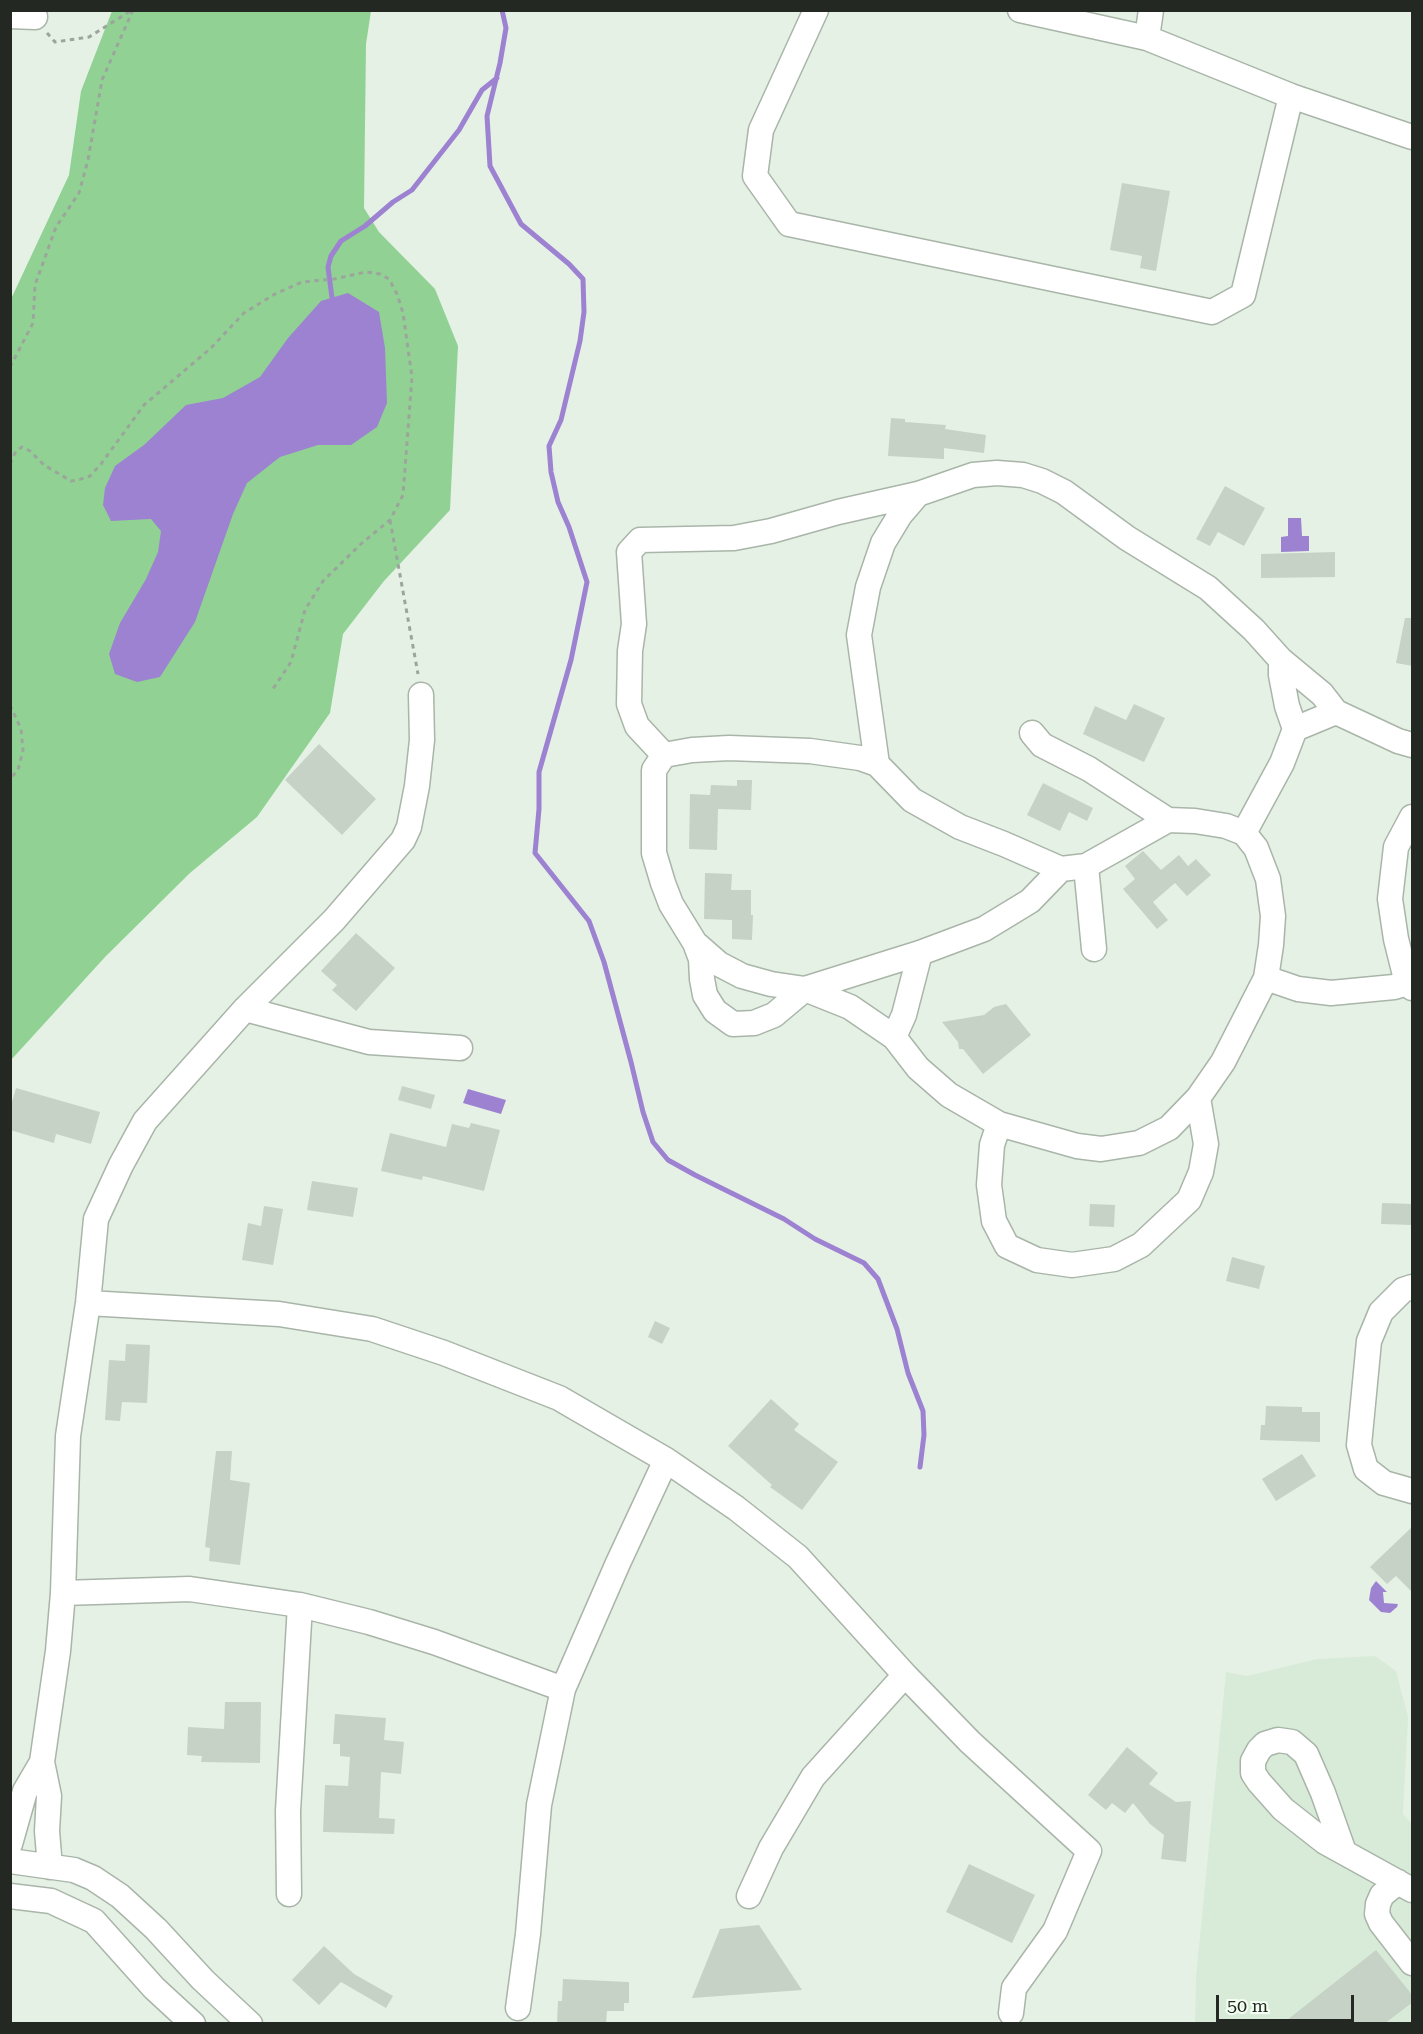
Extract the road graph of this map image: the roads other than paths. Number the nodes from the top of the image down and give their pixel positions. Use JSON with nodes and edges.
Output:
{"nodes":[{"id":1,"x":816,"y":10,"type":"edge"},
{"id":2,"x":1020,"y":10,"type":"edge"},
{"id":3,"x":1151,"y":10,"type":"edge"},
{"id":4,"x":10,"y":16,"type":"edge"},
{"id":5,"x":34,"y":17,"type":"road end"},
{"id":6,"x":1147,"y":38,"type":"junction"},
{"id":7,"x":1291,"y":96,"type":"junction"},
{"id":8,"x":1413,"y":137,"type":"edge"},
{"id":9,"x":918,"y":494,"type":"junction"},
{"id":10,"x":1281,"y":660,"type":"junction"},
{"id":11,"x":421,"y":695,"type":"road end"},
{"id":12,"x":1336,"y":712,"type":"junction"},
{"id":13,"x":1295,"y":729,"type":"junction"},
{"id":14,"x":1032,"y":733,"type":"dead end"},
{"id":15,"x":1411,"y":747,"type":"edge"},
{"id":16,"x":664,"y":754,"type":"junction"},
{"id":17,"x":877,"y":764,"type":"junction"},
{"id":18,"x":1413,"y":817,"type":"edge"},
{"id":19,"x":1168,"y":820,"type":"junction"},
{"id":20,"x":1244,"y":833,"type":"junction"},
{"id":21,"x":1086,"y":866,"type":"junction"},
{"id":22,"x":1061,"y":869,"type":"junction"},
{"id":23,"x":695,"y":943,"type":"junction"},
{"id":24,"x":1094,"y":949,"type":"dead end"},
{"id":25,"x":920,"y":953,"type":"junction"},
{"id":26,"x":1266,"y":978,"type":"junction"},
{"id":27,"x":1410,"y":986,"type":"edge"},
{"id":28,"x":805,"y":989,"type":"junction"},
{"id":29,"x":245,"y":1009,"type":"junction"},
{"id":30,"x":894,"y":1037,"type":"junction"},
{"id":31,"x":460,"y":1048,"type":"dead end"},
{"id":32,"x":1198,"y":1098,"type":"junction"},
{"id":33,"x":999,"y":1124,"type":"junction"},
{"id":34,"x":1413,"y":1287,"type":"edge"},
{"id":35,"x":88,"y":1303,"type":"junction"},
{"id":36,"x":666,"y":1460,"type":"junction"},
{"id":37,"x":1413,"y":1491,"type":"edge"},
{"id":38,"x":63,"y":1593,"type":"junction"},
{"id":39,"x":300,"y":1605,"type":"junction"},
{"id":40,"x":905,"y":1675,"type":"junction"},
{"id":41,"x":563,"y":1689,"type":"junction"},
{"id":42,"x":42,"y":1762,"type":"junction"},
{"id":43,"x":10,"y":1844,"type":"edge"},
{"id":44,"x":1344,"y":1852,"type":"junction"},
{"id":45,"x":10,"y":1861,"type":"edge"},
{"id":46,"x":50,"y":1866,"type":"junction"},
{"id":47,"x":1405,"y":1886,"type":"edge"},
{"id":48,"x":289,"y":1894,"type":"dead end"},
{"id":49,"x":10,"y":1896,"type":"edge"},
{"id":50,"x":749,"y":1896,"type":"dead end"},
{"id":51,"x":1413,"y":1963,"type":"edge"},
{"id":52,"x":203,"y":1980,"type":"junction"},
{"id":53,"x":170,"y":2002,"type":"junction"},
{"id":54,"x":518,"y":2008,"type":"dead end"},
{"id":55,"x":1011,"y":2013,"type":"dead end"},
{"id":56,"x":235,"y":2018,"type":"edge"},
{"id":57,"x":194,"y":2024,"type":"edge"}],
"edges":[{"from":1,"to":7,"type":"street"},
{"from":2,"to":6,"type":"street"},
{"from":3,"to":6,"type":"street"},
{"from":4,"to":5,"type":"street"},
{"from":6,"to":7,"type":"street"},
{"from":7,"to":8,"type":"street"},
{"from":9,"to":10,"type":"street"},
{"from":9,"to":16,"type":"street"},
{"from":9,"to":17,"type":"street"},
{"from":10,"to":12,"type":"street"},
{"from":10,"to":13,"type":"street"},
{"from":11,"to":29,"type":"street"},
{"from":12,"to":13,"type":"street"},
{"from":12,"to":15,"type":"street"},
{"from":13,"to":20,"type":"street"},
{"from":14,"to":19,"type":"street"},
{"from":16,"to":17,"type":"street"},
{"from":16,"to":23,"type":"street"},
{"from":17,"to":22,"type":"street"},
{"from":18,"to":27,"type":"street"},
{"from":19,"to":20,"type":"street"},
{"from":19,"to":21,"type":"street"},
{"from":20,"to":26,"type":"street"},
{"from":21,"to":22,"type":"street"},
{"from":21,"to":24,"type":"street"},
{"from":22,"to":25,"type":"street"},
{"from":23,"to":28,"type":"street"},
{"from":23,"to":28,"type":"street"},
{"from":25,"to":28,"type":"street"},
{"from":25,"to":30,"type":"street"},
{"from":26,"to":27,"type":"street"},
{"from":26,"to":32,"type":"street"},
{"from":28,"to":30,"type":"street"},
{"from":29,"to":31,"type":"street"},
{"from":29,"to":35,"type":"street"},
{"from":30,"to":33,"type":"street"},
{"from":32,"to":33,"type":"street"},
{"from":32,"to":33,"type":"street"},
{"from":34,"to":37,"type":"street"},
{"from":35,"to":36,"type":"street"},
{"from":35,"to":38,"type":"street"},
{"from":36,"to":40,"type":"street"},
{"from":36,"to":41,"type":"street"},
{"from":38,"to":39,"type":"street"},
{"from":38,"to":42,"type":"street"},
{"from":39,"to":41,"type":"street"},
{"from":39,"to":48,"type":"street"},
{"from":40,"to":50,"type":"street"},
{"from":40,"to":55,"type":"street"},
{"from":41,"to":54,"type":"street"},
{"from":42,"to":43,"type":"street"},
{"from":42,"to":46,"type":"street"},
{"from":44,"to":44,"type":"street"},
{"from":44,"to":47,"type":"street"},
{"from":45,"to":46,"type":"street"},
{"from":46,"to":52,"type":"street"},
{"from":47,"to":51,"type":"street"},
{"from":49,"to":53,"type":"street"},
{"from":52,"to":53,"type":"street"},
{"from":52,"to":56,"type":"street"},
{"from":53,"to":57,"type":"street"}]}
